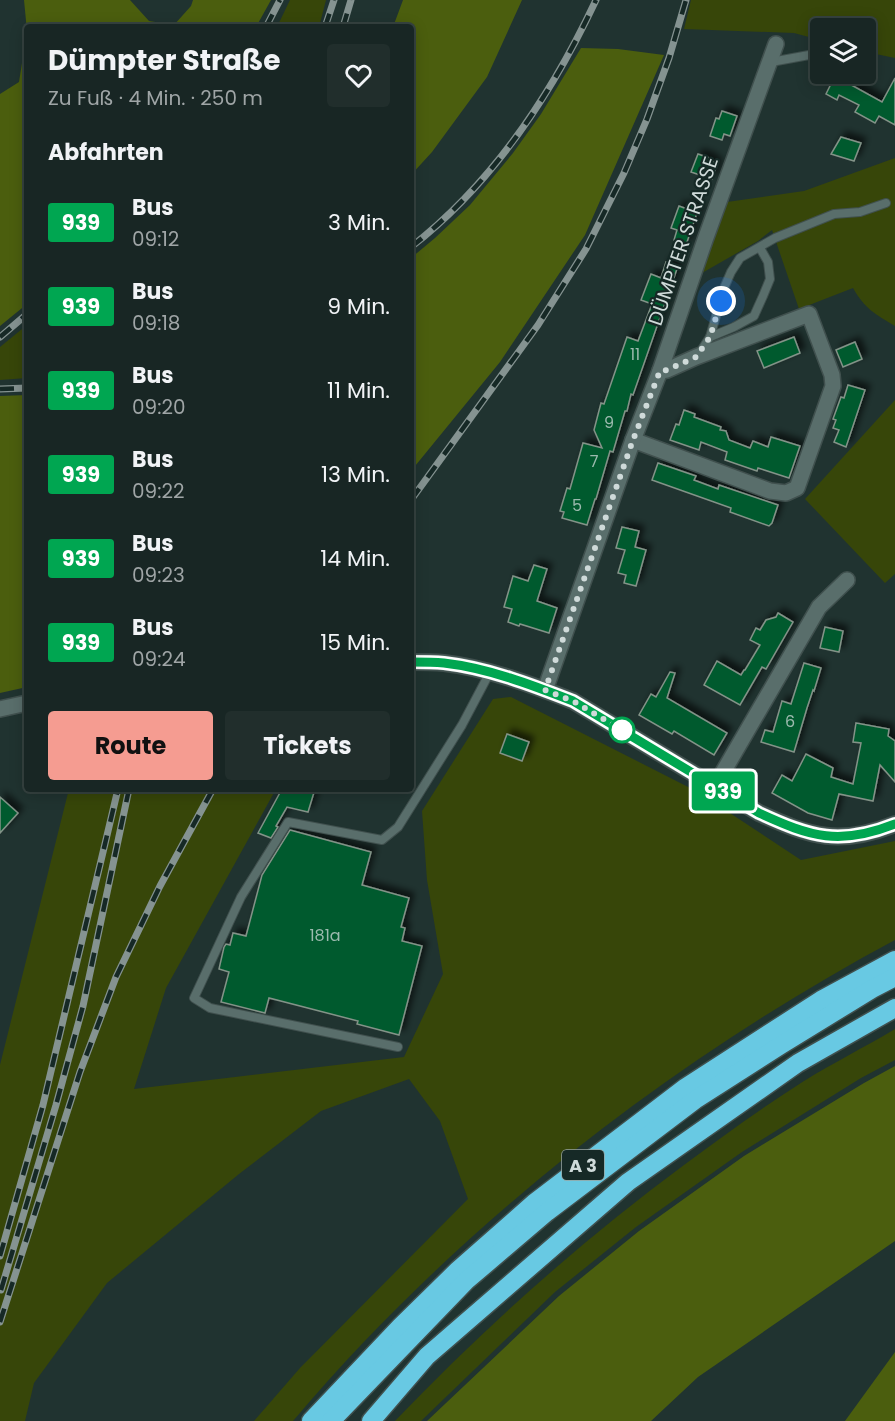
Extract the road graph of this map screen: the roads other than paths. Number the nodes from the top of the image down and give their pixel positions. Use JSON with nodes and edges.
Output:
{"nodes":[{"id":1,"x":776,"y":44,"type":"dead end"},
{"id":2,"x":810,"y":55,"type":"edge"},
{"id":3,"x":769,"y":62,"type":"junction"},
{"id":4,"x":886,"y":202,"type":"dead end"},
{"id":5,"x":760,"y":248,"type":"junction"},
{"id":6,"x":710,"y":337,"type":"junction"},
{"id":7,"x":696,"y":357,"type":"junction"},
{"id":8,"x":660,"y":371,"type":"junction"},
{"id":9,"x":633,"y":440,"type":"junction"},
{"id":10,"x":847,"y":580,"type":"dead end"},
{"id":11,"x":414,"y":662,"type":"edge"},
{"id":12,"x":490,"y":672,"type":"junction"},
{"id":13,"x":545,"y":690,"type":"junction"},
{"id":14,"x":24,"y":704,"type":"edge"},
{"id":15,"x":0,"y":709,"type":"edge"},
{"id":16,"x":714,"y":786,"type":"junction"},
{"id":17,"x":895,"y":824,"type":"edge"},
{"id":18,"x":895,"y":960,"type":"edge"},
{"id":19,"x":895,"y":977,"type":"edge"},
{"id":20,"x":895,"y":1008,"type":"edge"},
{"id":21,"x":398,"y":1047,"type":"dead end"},
{"id":22,"x":311,"y":1421,"type":"edge"},
{"id":23,"x":331,"y":1421,"type":"edge"},
{"id":24,"x":371,"y":1421,"type":"edge"}],
"edges":[{"from":1,"to":3,"type":"street","name":"DÜMPTER STRASSE"},
{"from":2,"to":3,"type":"lane"},
{"from":3,"to":8,"type":"street","name":"DÜMPTER STRASSE"},
{"from":4,"to":5,"type":"lane"},
{"from":5,"to":6,"type":"lane"},
{"from":5,"to":6,"type":"lane"},
{"from":6,"to":7,"type":"lane"},
{"from":7,"to":8,"type":"street"},
{"from":7,"to":9,"type":"street"},
{"from":8,"to":9,"type":"street","name":"DÜMPTER STRASSE"},
{"from":9,"to":13,"type":"street","name":"DÜMPTER STRASSE"},
{"from":10,"to":16,"type":"street"},
{"from":11,"to":12,"type":"street"},
{"from":12,"to":13,"type":"street"},
{"from":12,"to":21,"type":"lane"},
{"from":13,"to":16,"type":"street"},
{"from":14,"to":15,"type":"street"},
{"from":16,"to":17,"type":"street"},
{"from":18,"to":22,"type":"highway","number":"A 3"},
{"from":19,"to":23,"type":"highway","number":"A 3"},
{"from":20,"to":24,"type":"highway","number":"A 3"}]}
